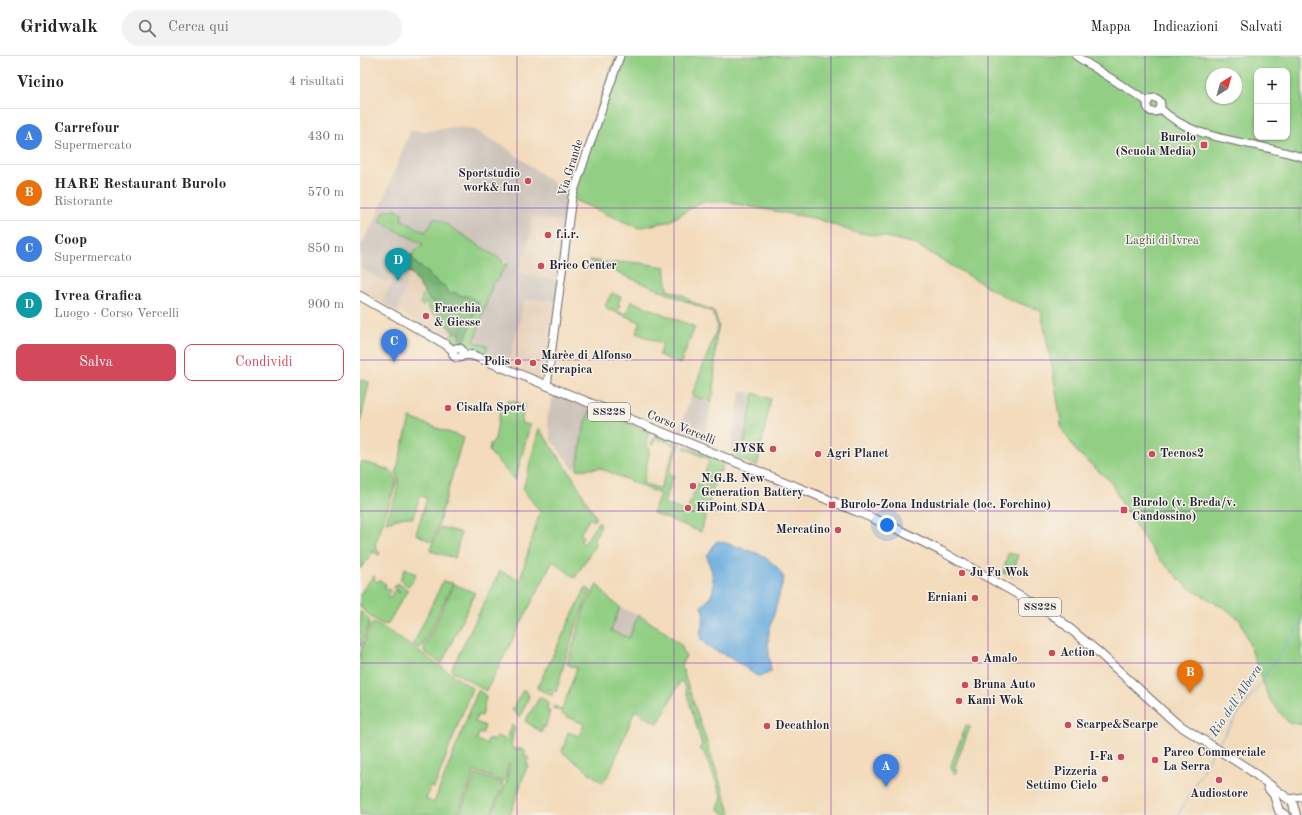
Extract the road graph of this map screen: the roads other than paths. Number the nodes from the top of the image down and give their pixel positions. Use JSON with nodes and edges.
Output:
{"nodes":[{"id":1,"x":620,"y":56,"type":"edge"},
{"id":2,"x":1076,"y":56,"type":"edge"},
{"id":3,"x":1302,"y":157,"type":"edge"},
{"id":4,"x":360,"y":296,"type":"edge"},
{"id":5,"x":546,"y":386,"type":"junction"},
{"id":6,"x":1258,"y":776,"type":"junction"},
{"id":7,"x":1302,"y":798,"type":"edge"},
{"id":8,"x":1288,"y":799,"type":"junction"},
{"id":9,"x":1302,"y":801,"type":"edge"},
{"id":10,"x":1278,"y":805,"type":"junction"},
{"id":11,"x":1294,"y":810,"type":"edge"},
{"id":12,"x":1284,"y":815,"type":"edge"}],
"edges":[{"from":1,"to":5,"type":"street","name":"Via Grande"},
{"from":2,"to":3,"type":"street"},
{"from":4,"to":5,"type":"main road","name":"Corso Vercelli","number":"SS228"},
{"from":5,"to":6,"type":"main road","name":"Corso Vercelli","number":"SS228"},
{"from":6,"to":8,"type":"main road","number":"SS228"},
{"from":6,"to":10,"type":"main road","number":"SS228"},
{"from":7,"to":8,"type":"street"},
{"from":8,"to":10,"type":"main road"},
{"from":8,"to":11,"type":"main road"},
{"from":9,"to":11,"type":"street"},
{"from":10,"to":12,"type":"main road"},
{"from":11,"to":12,"type":"main road"}]}
